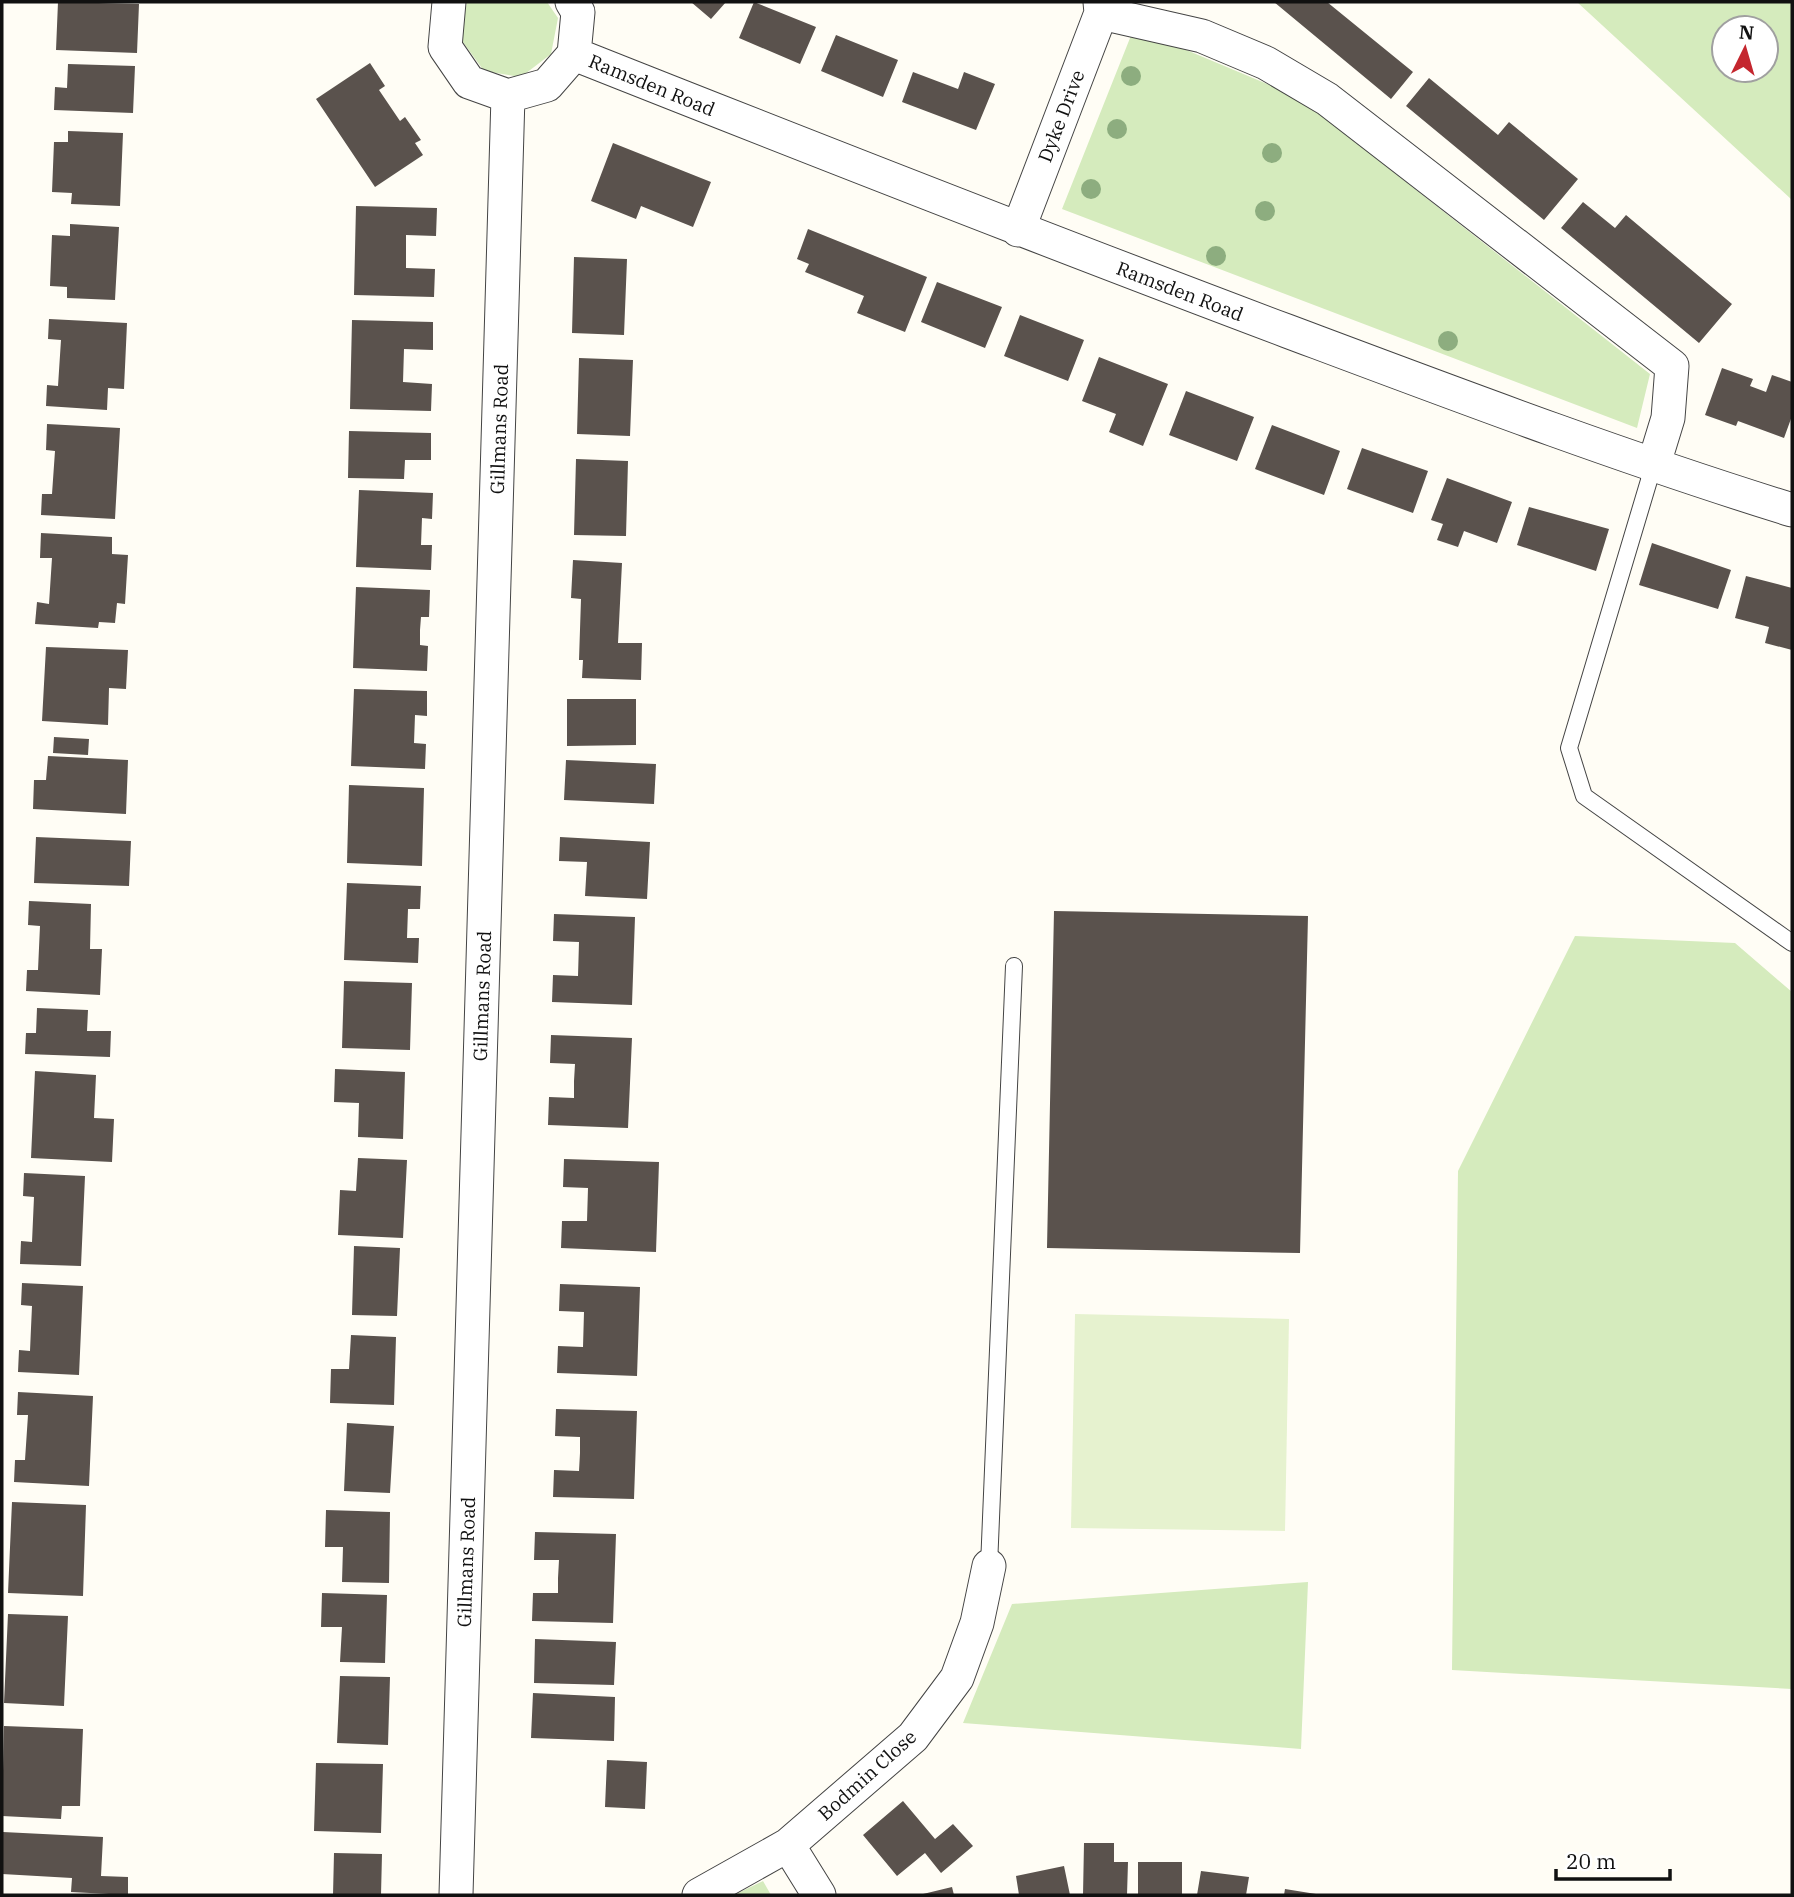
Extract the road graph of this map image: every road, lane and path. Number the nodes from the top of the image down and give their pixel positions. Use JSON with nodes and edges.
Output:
{"nodes":[{"id":1,"x":572,"y":2,"type":"edge"},
{"id":2,"x":444,"y":3,"type":"edge"},
{"id":3,"x":1100,"y":8,"type":"edge"},
{"id":4,"x":574,"y":54,"type":"junction"},
{"id":5,"x":508,"y":96,"type":"junction"},
{"id":6,"x":1018,"y":230,"type":"junction"},
{"id":7,"x":1653,"y":467,"type":"junction"},
{"id":8,"x":1792,"y":510,"type":"edge"},
{"id":9,"x":1792,"y":943,"type":"edge"},
{"id":10,"x":1014,"y":966,"type":"dead end"},
{"id":11,"x":989,"y":1566,"type":"joint"},
{"id":12,"x":788,"y":1846,"type":"junction"},
{"id":13,"x":456,"y":1895,"type":"edge"},
{"id":14,"x":699,"y":1895,"type":"edge"},
{"id":15,"x":818,"y":1895,"type":"edge"}],
"edges":[{"from":1,"to":4,"type":"street"},
{"from":2,"to":5,"type":"street"},
{"from":3,"to":6,"type":"street","name":"Dyke Drive"},
{"from":3,"to":7,"type":"street"},
{"from":4,"to":5,"type":"street"},
{"from":4,"to":6,"type":"street","name":"Ramsden Road"},
{"from":5,"to":13,"type":"street","name":"Gillmans Road"},
{"from":6,"to":7,"type":"street","name":"Ramsden Road"},
{"from":7,"to":8,"type":"street","name":"Ramsden Road"},
{"from":7,"to":9,"type":"lane"},
{"from":10,"to":11,"type":"lane"},
{"from":11,"to":12,"type":"street","name":"Bodmin Close"},
{"from":12,"to":14,"type":"street","name":"Bodmin Close"},
{"from":12,"to":15,"type":"street"}]}
